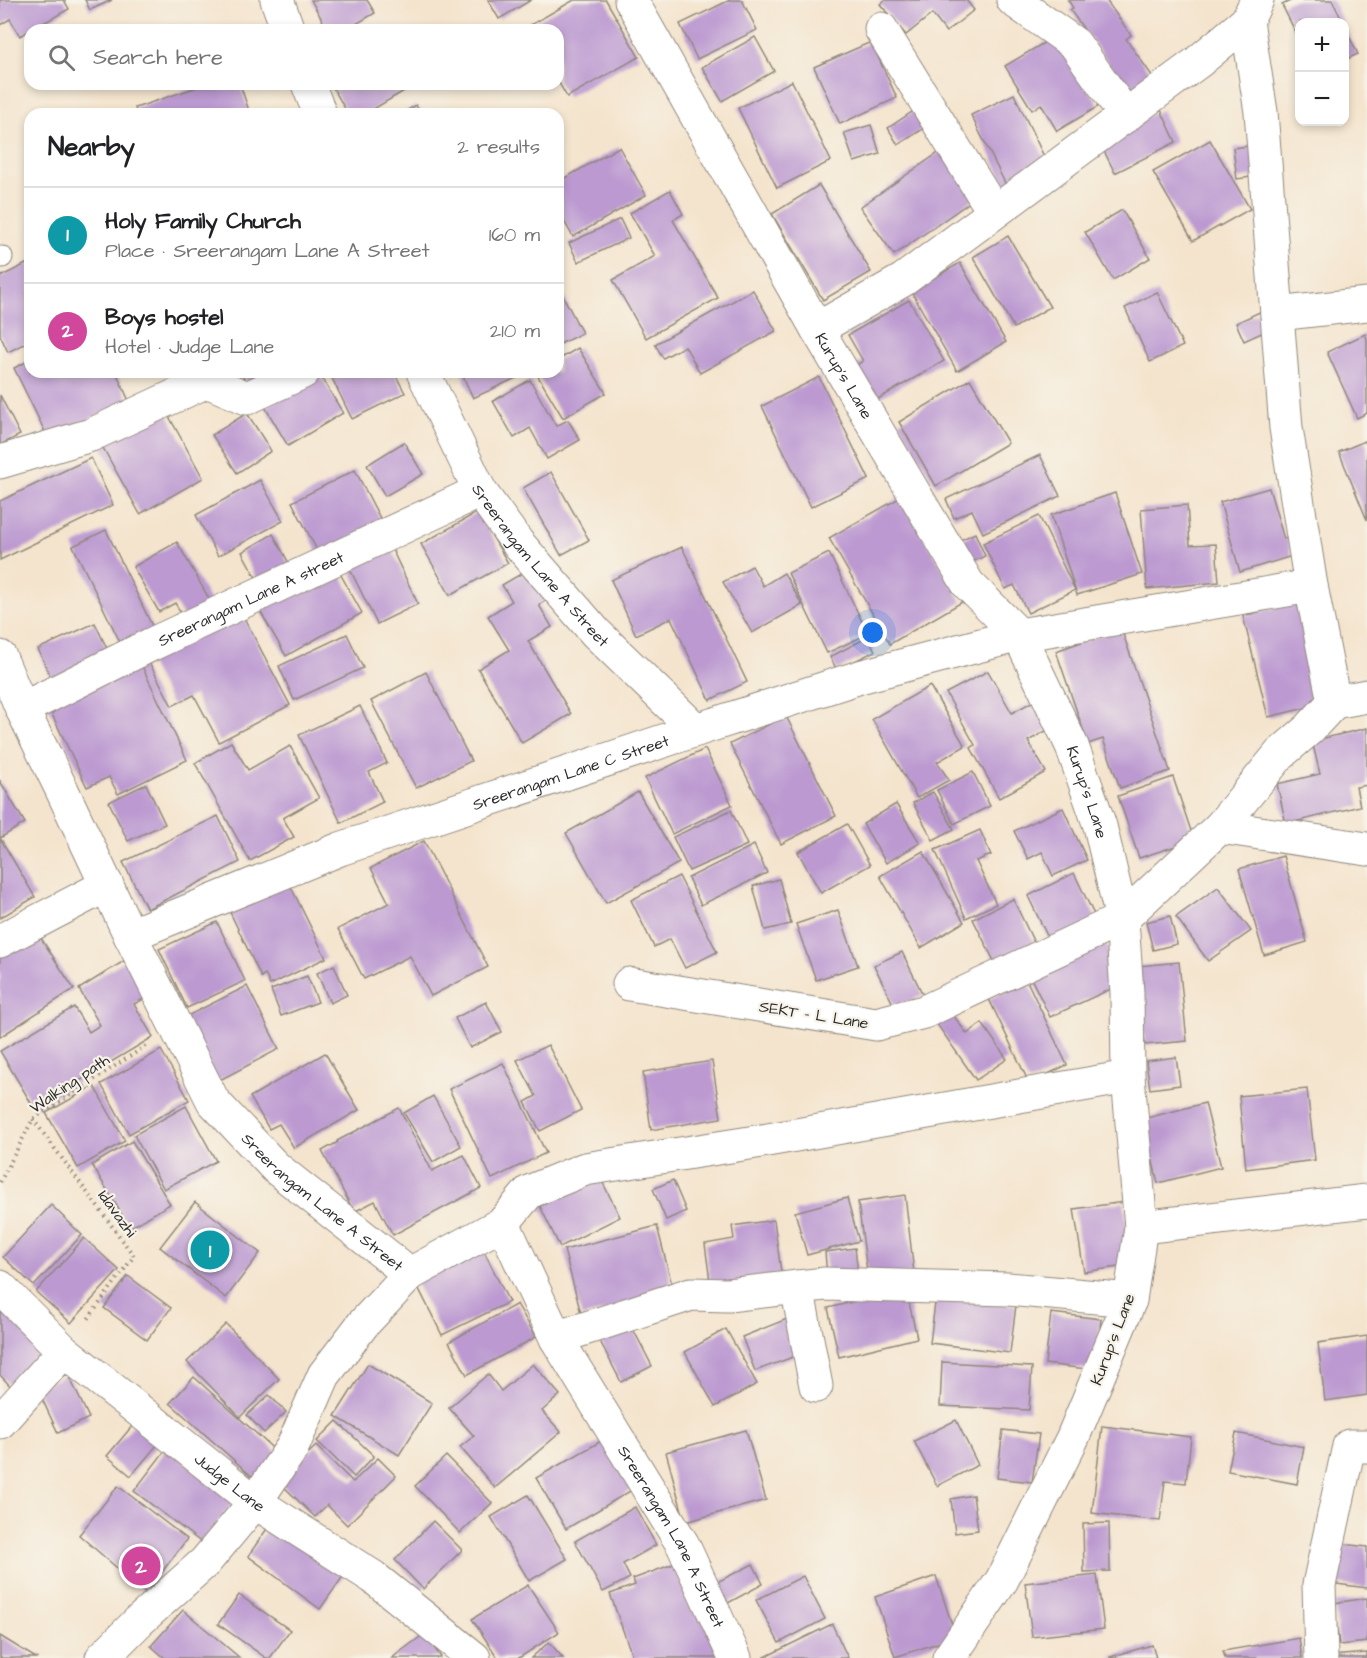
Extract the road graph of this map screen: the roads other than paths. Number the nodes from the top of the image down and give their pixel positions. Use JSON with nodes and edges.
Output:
{"nodes":[{"id":1,"x":277,"y":0,"type":"edge"},
{"id":2,"x":631,"y":0,"type":"edge"},
{"id":3,"x":1013,"y":0,"type":"edge"},
{"id":4,"x":1252,"y":10,"type":"edge"},
{"id":5,"x":286,"y":24,"type":"edge"},
{"id":6,"x":880,"y":29,"type":"dead end"},
{"id":7,"x":310,"y":90,"type":"edge"},
{"id":8,"x":318,"y":108,"type":"edge"},
{"id":9,"x":1126,"y":116,"type":"junction"},
{"id":10,"x":994,"y":212,"type":"junction"},
{"id":11,"x":1367,"y":304,"type":"edge"},
{"id":12,"x":1277,"y":314,"type":"junction"},
{"id":13,"x":816,"y":329,"type":"junction"},
{"id":14,"x":290,"y":378,"type":"edge"},
{"id":15,"x":426,"y":378,"type":"edge"},
{"id":16,"x":0,"y":462,"type":"edge"},
{"id":17,"x":480,"y":491,"type":"junction"},
{"id":18,"x":1311,"y":586,"type":"junction"},
{"id":19,"x":1019,"y":635,"type":"junction"},
{"id":20,"x":0,"y":657,"type":"edge"},
{"id":21,"x":1367,"y":696,"type":"edge"},
{"id":22,"x":1334,"y":702,"type":"junction"},
{"id":23,"x":22,"y":710,"type":"junction"},
{"id":24,"x":696,"y":730,"type":"junction"},
{"id":25,"x":1220,"y":827,"type":"junction"},
{"id":26,"x":1367,"y":849,"type":"edge"},
{"id":27,"x":107,"y":885,"type":"junction"},
{"id":28,"x":1122,"y":919,"type":"junction"},
{"id":29,"x":130,"y":935,"type":"junction"},
{"id":30,"x":0,"y":941,"type":"edge"},
{"id":31,"x":629,"y":984,"type":"dead end"},
{"id":32,"x":1128,"y":1077,"type":"junction"},
{"id":33,"x":1367,"y":1201,"type":"edge"},
{"id":34,"x":503,"y":1223,"type":"junction"},
{"id":35,"x":1141,"y":1227,"type":"junction"},
{"id":36,"x":410,"y":1274,"type":"junction"},
{"id":37,"x":0,"y":1287,"type":"edge"},
{"id":38,"x":797,"y":1287,"type":"junction"},
{"id":39,"x":1130,"y":1300,"type":"junction"},
{"id":40,"x":556,"y":1338,"type":"junction"},
{"id":41,"x":64,"y":1351,"type":"junction"},
{"id":42,"x":816,"y":1386,"type":"dead end"},
{"id":43,"x":0,"y":1422,"type":"edge"},
{"id":44,"x":1367,"y":1446,"type":"edge"},
{"id":45,"x":255,"y":1502,"type":"junction"},
{"id":46,"x":102,"y":1658,"type":"edge"},
{"id":47,"x":474,"y":1658,"type":"edge"},
{"id":48,"x":735,"y":1658,"type":"edge"},
{"id":49,"x":949,"y":1658,"type":"edge"},
{"id":50,"x":1321,"y":1658,"type":"edge"}],
"edges":[{"from":1,"to":5,"type":"street"},
{"from":2,"to":13,"type":"street","name":"Kurup's Lane"},
{"from":3,"to":9,"type":"street"},
{"from":4,"to":9,"type":"street"},
{"from":4,"to":12,"type":"street"},
{"from":6,"to":10,"type":"street"},
{"from":7,"to":8,"type":"street"},
{"from":9,"to":10,"type":"street"},
{"from":10,"to":13,"type":"street"},
{"from":11,"to":12,"type":"street"},
{"from":12,"to":18,"type":"street"},
{"from":13,"to":19,"type":"street","name":"Kurup's Lane"},
{"from":14,"to":16,"type":"street"},
{"from":15,"to":17,"type":"street","name":"Sreerangam Lane A Street"},
{"from":17,"to":23,"type":"street","name":"Sreerangam Lane A street"},
{"from":17,"to":24,"type":"street","name":"Sreerangam Lane A Street"},
{"from":18,"to":19,"type":"street","name":"Sreerangam Lane C Street"},
{"from":18,"to":22,"type":"street"},
{"from":19,"to":24,"type":"street","name":"Sreerangam Lane C Street"},
{"from":19,"to":28,"type":"street","name":"Kurup's Lane"},
{"from":20,"to":23,"type":"street","name":"Sreerangam Lane A Street"},
{"from":21,"to":22,"type":"street"},
{"from":22,"to":25,"type":"street","name":"SEKT - L Lane"},
{"from":23,"to":27,"type":"street","name":"Sreerangam Lane A Street"},
{"from":24,"to":29,"type":"street","name":"Sreerangam Lane C Street"},
{"from":25,"to":26,"type":"street"},
{"from":25,"to":28,"type":"street","name":"SEKT - L Lane"},
{"from":27,"to":29,"type":"street","name":"Sreerangam Lane A Street"},
{"from":27,"to":30,"type":"street"},
{"from":28,"to":31,"type":"street","name":"SEKT - L Lane"},
{"from":28,"to":32,"type":"street","name":"Kurup's Lane"},
{"from":29,"to":36,"type":"street","name":"Sreerangam Lane A Street"},
{"from":32,"to":34,"type":"street"},
{"from":32,"to":35,"type":"street","name":"Kurup's Lane"},
{"from":33,"to":35,"type":"street"},
{"from":34,"to":36,"type":"street","name":"Sreerangam Lane A Street"},
{"from":34,"to":40,"type":"street","name":"Sreerangam Lane A Street"},
{"from":35,"to":39,"type":"street","name":"Kurup's Lane"},
{"from":36,"to":45,"type":"street"},
{"from":37,"to":41,"type":"street","name":"Judge Lane"},
{"from":38,"to":39,"type":"street"},
{"from":38,"to":40,"type":"street"},
{"from":38,"to":42,"type":"street"},
{"from":39,"to":49,"type":"street","name":"Kurup's Lane"},
{"from":40,"to":48,"type":"street","name":"Sreerangam Lane A Street"},
{"from":41,"to":43,"type":"street"},
{"from":41,"to":45,"type":"street","name":"Judge Lane"},
{"from":44,"to":50,"type":"street"},
{"from":45,"to":46,"type":"street"},
{"from":45,"to":47,"type":"street","name":"Judge Lane"}]}
